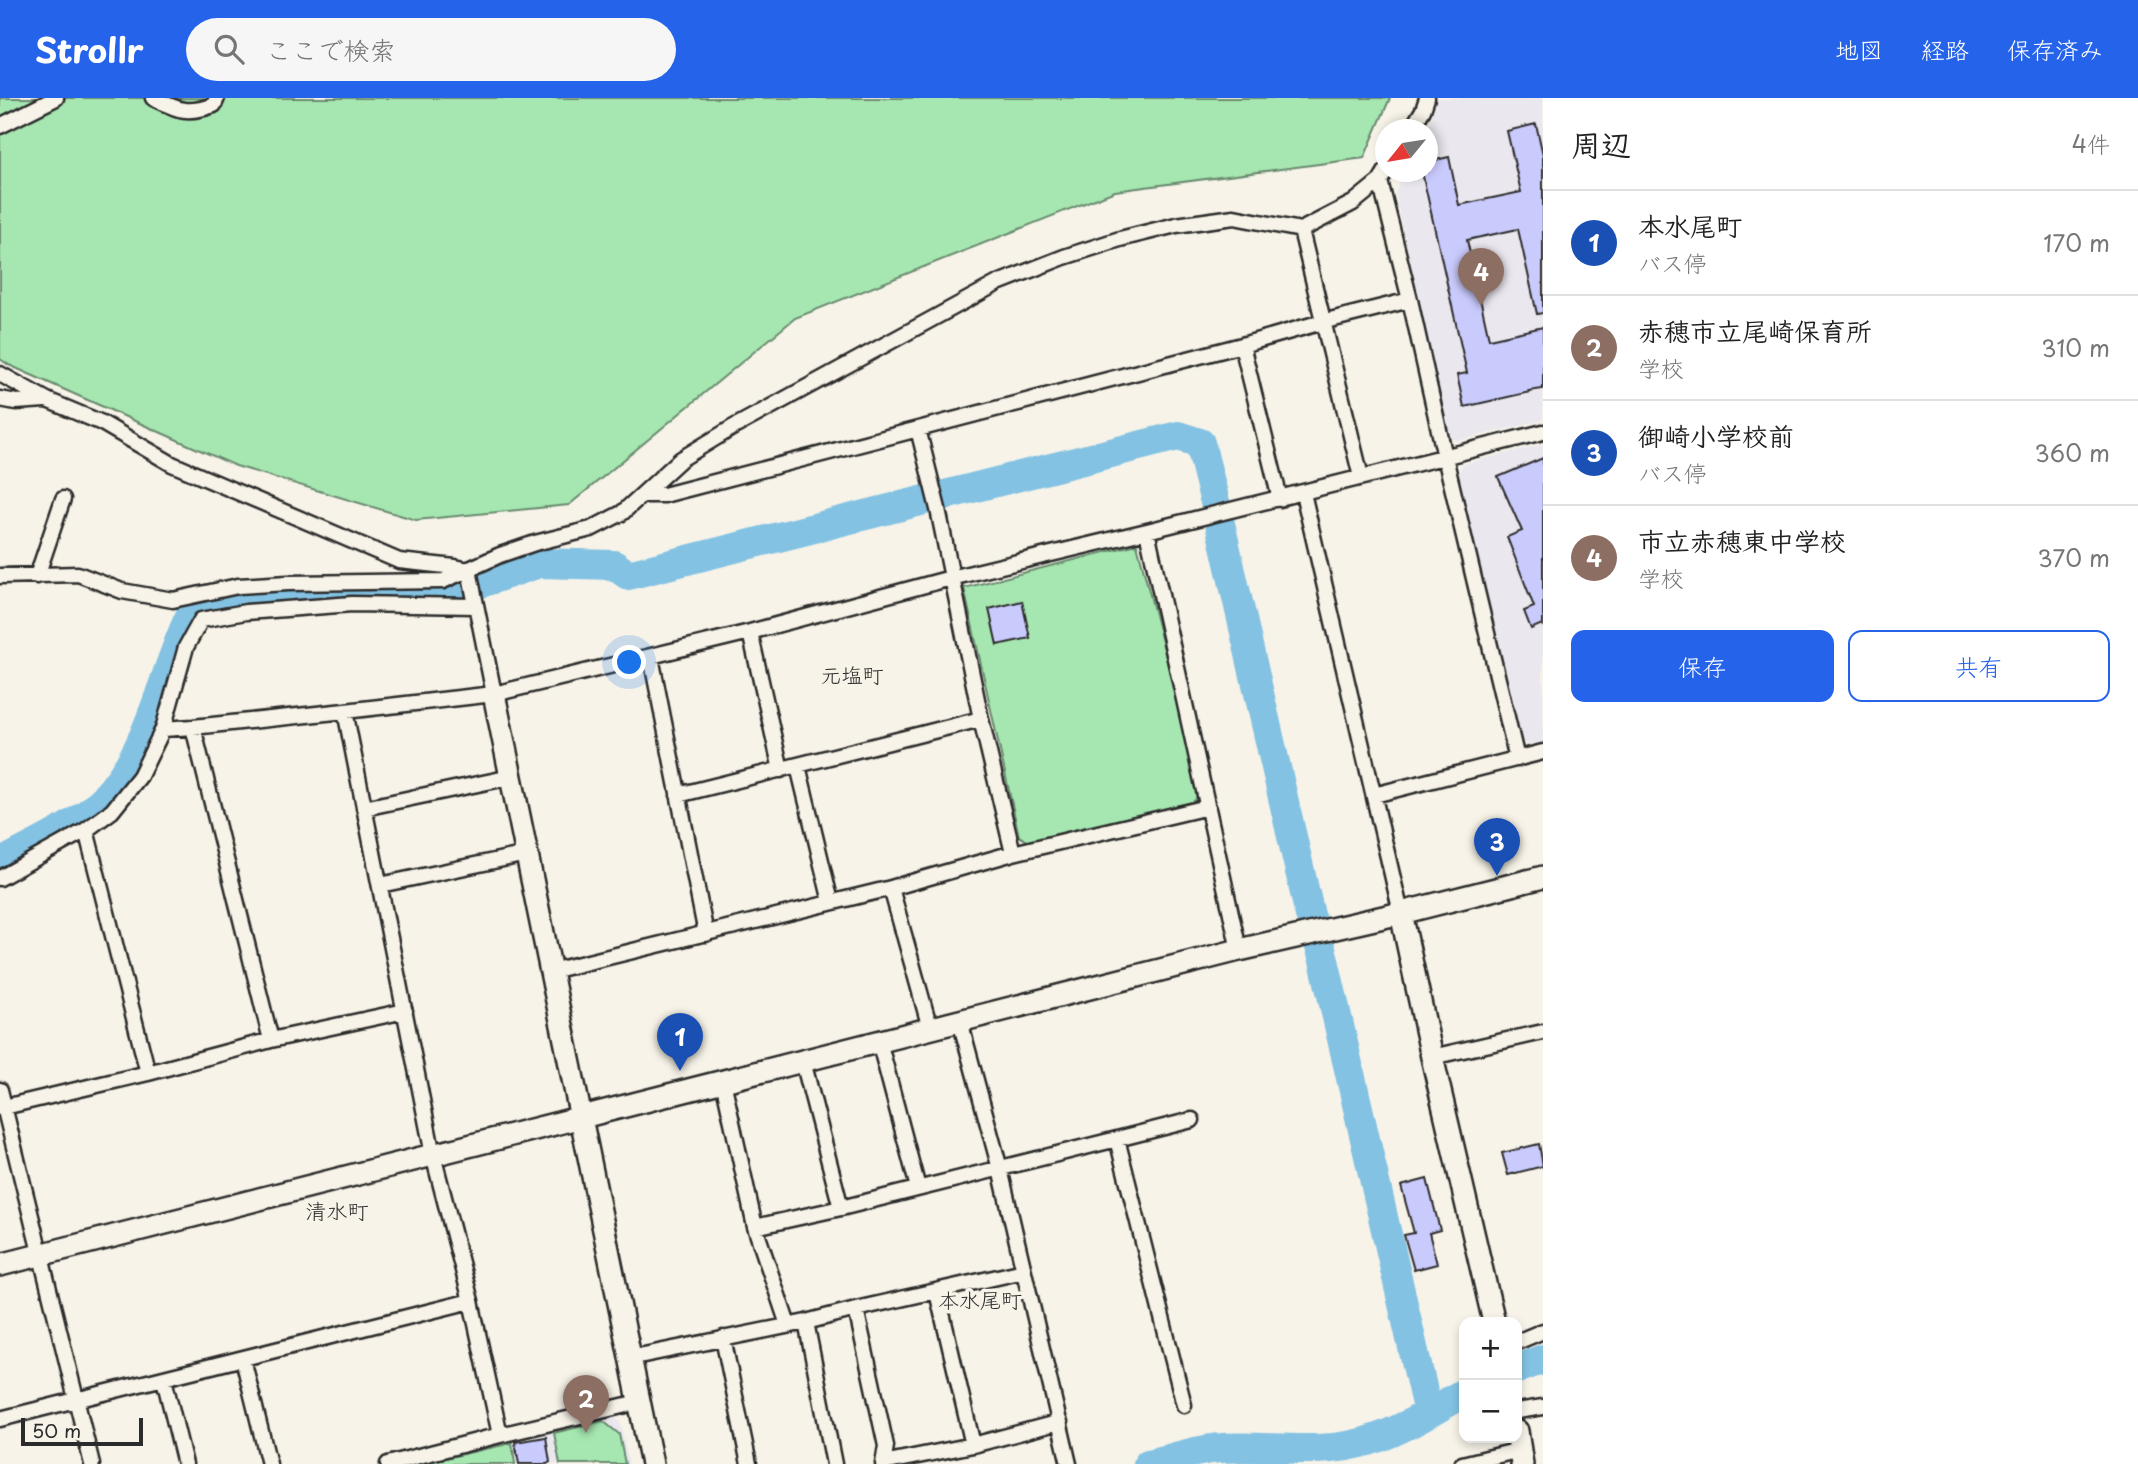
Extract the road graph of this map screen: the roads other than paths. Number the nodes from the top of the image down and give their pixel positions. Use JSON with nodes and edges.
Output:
{"nodes":[{"id":1,"x":56,"y":98,"type":"edge"},
{"id":2,"x":153,"y":98,"type":"edge"},
{"id":3,"x":217,"y":98,"type":"edge"},
{"id":4,"x":1427,"y":98,"type":"edge"},
{"id":5,"x":1418,"y":119,"type":"edge"},
{"id":6,"x":0,"y":126,"type":"edge"},
{"id":7,"x":1376,"y":182,"type":"edge"},
{"id":8,"x":1383,"y":182,"type":"edge"},
{"id":9,"x":1301,"y":230,"type":"junction"},
{"id":10,"x":1410,"y":300,"type":"junction"},
{"id":11,"x":1322,"y":322,"type":"junction"},
{"id":12,"x":1242,"y":345,"type":"junction"},
{"id":13,"x":0,"y":374,"type":"edge"},
{"id":14,"x":0,"y":399,"type":"edge"},
{"id":15,"x":47,"y":400,"type":"junction"},
{"id":16,"x":918,"y":429,"type":"junction"},
{"id":17,"x":1543,"y":432,"type":"edge"},
{"id":18,"x":1445,"y":457,"type":"junction"},
{"id":19,"x":1361,"y":477,"type":"junction"},
{"id":20,"x":1303,"y":493,"type":"junction"},
{"id":21,"x":644,"y":495,"type":"junction"},
{"id":22,"x":63,"y":499,"type":"dead end"},
{"id":23,"x":1280,"y":499,"type":"junction"},
{"id":24,"x":1147,"y":531,"type":"junction"},
{"id":25,"x":468,"y":570,"type":"junction"},
{"id":26,"x":0,"y":576,"type":"edge"},
{"id":27,"x":37,"y":576,"type":"junction"},
{"id":28,"x":951,"y":578,"type":"junction"},
{"id":29,"x":476,"y":606,"type":"junction"},
{"id":30,"x":750,"y":632,"type":"junction"},
{"id":31,"x":651,"y":657,"type":"junction"},
{"id":32,"x":494,"y":694,"type":"junction"},
{"id":33,"x":345,"y":711,"type":"junction"},
{"id":34,"x":981,"y":719,"type":"junction"},
{"id":35,"x":193,"y":727,"type":"junction"},
{"id":36,"x":163,"y":729,"type":"junction"},
{"id":37,"x":1543,"y":752,"type":"edge"},
{"id":38,"x":1517,"y":759,"type":"junction"},
{"id":39,"x":798,"y":766,"type":"junction"},
{"id":40,"x":781,"y":770,"type":"junction"},
{"id":41,"x":511,"y":777,"type":"junction"},
{"id":42,"x":678,"y":795,"type":"junction"},
{"id":43,"x":1374,"y":795,"type":"junction"},
{"id":44,"x":1208,"y":807,"type":"junction"},
{"id":45,"x":364,"y":808,"type":"junction"},
{"id":46,"x":86,"y":831,"type":"junction"},
{"id":47,"x":1013,"y":853,"type":"junction"},
{"id":48,"x":527,"y":854,"type":"junction"},
{"id":49,"x":1543,"y":877,"type":"edge"},
{"id":50,"x":0,"y":878,"type":"edge"},
{"id":51,"x":380,"y":885,"type":"junction"},
{"id":52,"x":891,"y":888,"type":"junction"},
{"id":53,"x":831,"y":902,"type":"junction"},
{"id":54,"x":1401,"y":913,"type":"junction"},
{"id":55,"x":706,"y":934,"type":"junction"},
{"id":56,"x":1239,"y":950,"type":"junction"},
{"id":57,"x":551,"y":971,"type":"junction"},
{"id":58,"x":405,"y":1012,"type":"junction"},
{"id":59,"x":960,"y":1021,"type":"junction"},
{"id":60,"x":930,"y":1028,"type":"junction"},
{"id":61,"x":1543,"y":1032,"type":"edge"},
{"id":62,"x":271,"y":1040,"type":"junction"},
{"id":63,"x":879,"y":1041,"type":"junction"},
{"id":64,"x":1432,"y":1057,"type":"junction"},
{"id":65,"x":803,"y":1060,"type":"junction"},
{"id":66,"x":148,"y":1073,"type":"junction"},
{"id":67,"x":723,"y":1081,"type":"junction"},
{"id":68,"x":0,"y":1090,"type":"edge"},
{"id":69,"x":2,"y":1107,"type":"edge"},
{"id":70,"x":580,"y":1117,"type":"junction"},
{"id":71,"x":1192,"y":1120,"type":"dead end"},
{"id":72,"x":1117,"y":1139,"type":"junction"},
{"id":73,"x":433,"y":1154,"type":"junction"},
{"id":74,"x":1000,"y":1169,"type":"junction"},
{"id":75,"x":918,"y":1188,"type":"junction"},
{"id":76,"x":841,"y":1208,"type":"junction"},
{"id":77,"x":755,"y":1227,"type":"junction"},
{"id":78,"x":41,"y":1254,"type":"junction"},
{"id":79,"x":0,"y":1265,"type":"edge"},
{"id":80,"x":1024,"y":1270,"type":"junction"},
{"id":81,"x":937,"y":1292,"type":"junction"},
{"id":82,"x":471,"y":1301,"type":"junction"},
{"id":83,"x":856,"y":1309,"type":"junction"},
{"id":84,"x":1493,"y":1317,"type":"edge"},
{"id":85,"x":806,"y":1322,"type":"junction"},
{"id":86,"x":788,"y":1325,"type":"junction"},
{"id":87,"x":1543,"y":1331,"type":"edge"},
{"id":88,"x":723,"y":1338,"type":"junction"},
{"id":89,"x":1522,"y":1340,"type":"edge"},
{"id":90,"x":629,"y":1358,"type":"junction"},
{"id":91,"x":243,"y":1359,"type":"junction"},
{"id":92,"x":164,"y":1379,"type":"junction"},
{"id":93,"x":77,"y":1401,"type":"junction"},
{"id":94,"x":639,"y":1402,"type":"junction"},
{"id":95,"x":1184,"y":1405,"type":"dead end"},
{"id":96,"x":1543,"y":1407,"type":"edge"},
{"id":97,"x":1522,"y":1410,"type":"edge"},
{"id":98,"x":0,"y":1419,"type":"edge"},
{"id":99,"x":1060,"y":1422,"type":"junction"},
{"id":100,"x":500,"y":1434,"type":"junction"},
{"id":101,"x":973,"y":1445,"type":"junction"},
{"id":102,"x":1520,"y":1448,"type":"edge"},
{"id":103,"x":93,"y":1464,"type":"edge"},
{"id":104,"x":185,"y":1464,"type":"edge"},
{"id":105,"x":269,"y":1464,"type":"edge"},
{"id":106,"x":388,"y":1464,"type":"edge"},
{"id":107,"x":652,"y":1464,"type":"edge"},
{"id":108,"x":749,"y":1464,"type":"edge"},
{"id":109,"x":834,"y":1464,"type":"edge"},
{"id":110,"x":883,"y":1464,"type":"edge"},
{"id":111,"x":1069,"y":1464,"type":"edge"},
{"id":112,"x":1462,"y":1464,"type":"edge"}],
"edges":[{"from":1,"to":6,"type":"street"},
{"from":2,"to":3,"type":"street"},
{"from":4,"to":5,"type":"street"},
{"from":7,"to":9,"type":"street"},
{"from":8,"to":10,"type":"street"},
{"from":9,"to":11,"type":"street"},
{"from":9,"to":21,"type":"street"},
{"from":10,"to":11,"type":"street"},
{"from":10,"to":18,"type":"street"},
{"from":11,"to":12,"type":"street"},
{"from":11,"to":19,"type":"street"},
{"from":12,"to":16,"type":"street"},
{"from":12,"to":23,"type":"street"},
{"from":13,"to":15,"type":"street"},
{"from":14,"to":15,"type":"street"},
{"from":15,"to":25,"type":"street"},
{"from":16,"to":21,"type":"street"},
{"from":16,"to":28,"type":"street"},
{"from":17,"to":18,"type":"street"},
{"from":18,"to":19,"type":"street"},
{"from":18,"to":38,"type":"street"},
{"from":19,"to":20,"type":"street"},
{"from":20,"to":23,"type":"street"},
{"from":20,"to":43,"type":"street"},
{"from":21,"to":25,"type":"street"},
{"from":22,"to":27,"type":"street"},
{"from":23,"to":24,"type":"street"},
{"from":24,"to":28,"type":"street"},
{"from":24,"to":44,"type":"street"},
{"from":25,"to":27,"type":"street"},
{"from":25,"to":29,"type":"street"},
{"from":26,"to":27,"type":"street"},
{"from":28,"to":30,"type":"street"},
{"from":28,"to":34,"type":"street"},
{"from":29,"to":32,"type":"street"},
{"from":29,"to":36,"type":"street"},
{"from":30,"to":31,"type":"street"},
{"from":30,"to":40,"type":"street"},
{"from":31,"to":32,"type":"street"},
{"from":31,"to":42,"type":"street"},
{"from":32,"to":33,"type":"street"},
{"from":32,"to":41,"type":"street"},
{"from":33,"to":35,"type":"street"},
{"from":33,"to":45,"type":"street"},
{"from":34,"to":39,"type":"street"},
{"from":34,"to":47,"type":"street"},
{"from":35,"to":36,"type":"street"},
{"from":35,"to":62,"type":"street"},
{"from":36,"to":46,"type":"street"},
{"from":37,"to":38,"type":"street"},
{"from":38,"to":43,"type":"street"},
{"from":39,"to":40,"type":"street"},
{"from":39,"to":53,"type":"street"},
{"from":40,"to":42,"type":"street"},
{"from":41,"to":45,"type":"street"},
{"from":41,"to":48,"type":"street"},
{"from":42,"to":55,"type":"street"},
{"from":43,"to":54,"type":"street"},
{"from":44,"to":47,"type":"street"},
{"from":44,"to":56,"type":"street"},
{"from":45,"to":51,"type":"street"},
{"from":46,"to":50,"type":"street"},
{"from":46,"to":66,"type":"street"},
{"from":47,"to":52,"type":"street"},
{"from":48,"to":51,"type":"street"},
{"from":48,"to":57,"type":"street"},
{"from":49,"to":54,"type":"street"},
{"from":51,"to":58,"type":"street"},
{"from":52,"to":53,"type":"street"},
{"from":52,"to":60,"type":"street"},
{"from":53,"to":55,"type":"street"},
{"from":54,"to":56,"type":"street"},
{"from":54,"to":64,"type":"street"},
{"from":55,"to":57,"type":"street"},
{"from":56,"to":59,"type":"street"},
{"from":57,"to":70,"type":"street"},
{"from":58,"to":62,"type":"street"},
{"from":58,"to":73,"type":"street"},
{"from":59,"to":60,"type":"street"},
{"from":59,"to":74,"type":"street"},
{"from":60,"to":63,"type":"street"},
{"from":61,"to":64,"type":"street"},
{"from":62,"to":66,"type":"street"},
{"from":63,"to":65,"type":"street"},
{"from":63,"to":75,"type":"street"},
{"from":64,"to":84,"type":"street"},
{"from":65,"to":67,"type":"street"},
{"from":65,"to":76,"type":"street"},
{"from":66,"to":69,"type":"street"},
{"from":67,"to":70,"type":"street"},
{"from":67,"to":77,"type":"street"},
{"from":68,"to":69,"type":"street"},
{"from":69,"to":78,"type":"street"},
{"from":70,"to":73,"type":"street"},
{"from":70,"to":90,"type":"street"},
{"from":71,"to":72,"type":"street"},
{"from":72,"to":74,"type":"street"},
{"from":72,"to":95,"type":"street"},
{"from":73,"to":78,"type":"street"},
{"from":73,"to":82,"type":"street"},
{"from":74,"to":75,"type":"street"},
{"from":74,"to":80,"type":"street"},
{"from":75,"to":76,"type":"street"},
{"from":76,"to":77,"type":"street"},
{"from":77,"to":86,"type":"street"},
{"from":78,"to":79,"type":"street"},
{"from":78,"to":93,"type":"street"},
{"from":80,"to":81,"type":"street"},
{"from":80,"to":99,"type":"street"},
{"from":81,"to":83,"type":"street"},
{"from":81,"to":101,"type":"street"},
{"from":82,"to":91,"type":"street"},
{"from":82,"to":100,"type":"street"},
{"from":83,"to":85,"type":"street"},
{"from":83,"to":110,"type":"street"},
{"from":85,"to":86,"type":"street"},
{"from":85,"to":109,"type":"street"},
{"from":86,"to":88,"type":"street"},
{"from":87,"to":89,"type":"street"},
{"from":88,"to":90,"type":"street"},
{"from":88,"to":108,"type":"street"},
{"from":90,"to":94,"type":"street"},
{"from":91,"to":92,"type":"street"},
{"from":91,"to":105,"type":"street"},
{"from":92,"to":93,"type":"street"},
{"from":92,"to":104,"type":"street"},
{"from":93,"to":98,"type":"street"},
{"from":93,"to":103,"type":"street"},
{"from":94,"to":100,"type":"street"},
{"from":94,"to":107,"type":"street"},
{"from":96,"to":97,"type":"street"},
{"from":99,"to":101,"type":"street"},
{"from":99,"to":111,"type":"street"},
{"from":100,"to":106,"type":"street"},
{"from":101,"to":110,"type":"street"},
{"from":102,"to":112,"type":"street"}]}
